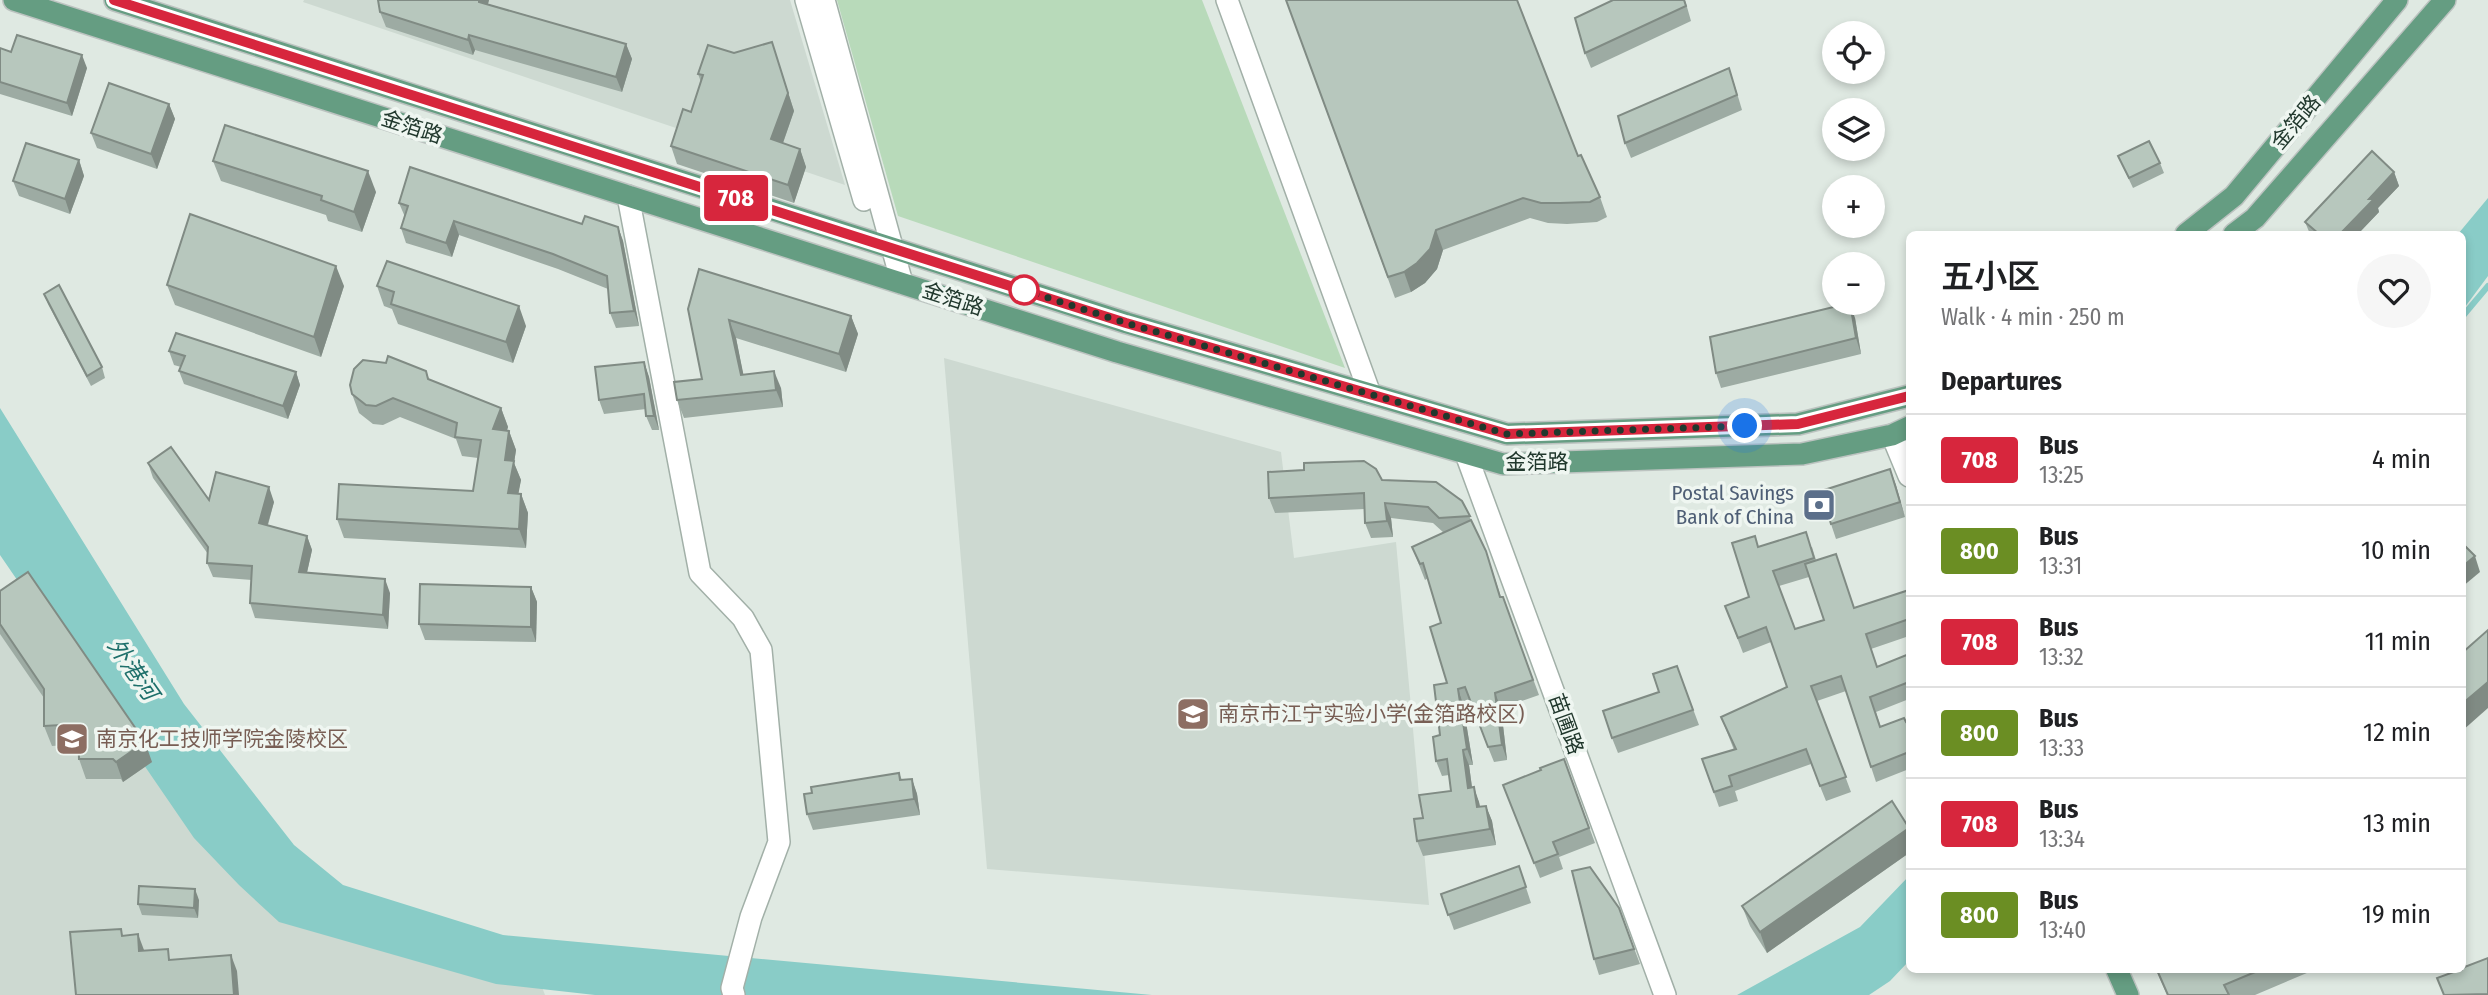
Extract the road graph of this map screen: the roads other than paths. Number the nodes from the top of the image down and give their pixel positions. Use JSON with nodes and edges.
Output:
{"nodes":[{"id":1,"x":14,"y":0,"type":"edge"},
{"id":2,"x":115,"y":0,"type":"edge"},
{"id":3,"x":806,"y":0,"type":"edge"},
{"id":4,"x":824,"y":0,"type":"edge"},
{"id":5,"x":1227,"y":0,"type":"edge"},
{"id":6,"x":2397,"y":0,"type":"edge"},
{"id":7,"x":2445,"y":0,"type":"edge"},
{"id":8,"x":628,"y":196,"type":"junction"},
{"id":9,"x":2190,"y":231,"type":"edge"},
{"id":10,"x":2238,"y":231,"type":"edge"},
{"id":11,"x":884,"y":246,"type":"junction"},
{"id":12,"x":894,"y":281,"type":"junction"},
{"id":13,"x":1370,"y":394,"type":"junction"},
{"id":14,"x":1901,"y":398,"type":"edge"},
{"id":15,"x":1904,"y":432,"type":"edge"},
{"id":16,"x":1906,"y":450,"type":"edge"},
{"id":17,"x":1466,"y":454,"type":"junction"},
{"id":18,"x":2119,"y":973,"type":"edge"},
{"id":19,"x":2134,"y":973,"type":"edge"},
{"id":20,"x":733,"y":991,"type":"edge"},
{"id":21,"x":1665,"y":995,"type":"edge"},
{"id":22,"x":2128,"y":995,"type":"edge"},
{"id":23,"x":2143,"y":995,"type":"edge"}],
"edges":[{"from":1,"to":8,"type":"main road","name":"金箔路"},
{"from":2,"to":11,"type":"main road","name":"金箔路"},
{"from":3,"to":11,"type":"street"},
{"from":4,"to":11,"type":"street"},
{"from":5,"to":13,"type":"street"},
{"from":6,"to":9,"type":"main road","name":"金箔路"},
{"from":7,"to":10,"type":"main road","name":"金箔路"},
{"from":8,"to":12,"type":"main road","name":"金箔路"},
{"from":8,"to":20,"type":"street"},
{"from":11,"to":12,"type":"street"},
{"from":11,"to":13,"type":"main road","name":"金箔路"},
{"from":12,"to":17,"type":"main road","name":"金箔路"},
{"from":13,"to":14,"type":"main road","name":"金箔路"},
{"from":14,"to":15,"type":"main road"},
{"from":15,"to":16,"type":"street"},
{"from":15,"to":17,"type":"main road","name":"金箔路"},
{"from":17,"to":21,"type":"street","name":"苗圃路"},
{"from":18,"to":22,"type":"main road"},
{"from":19,"to":23,"type":"main road"}]}
